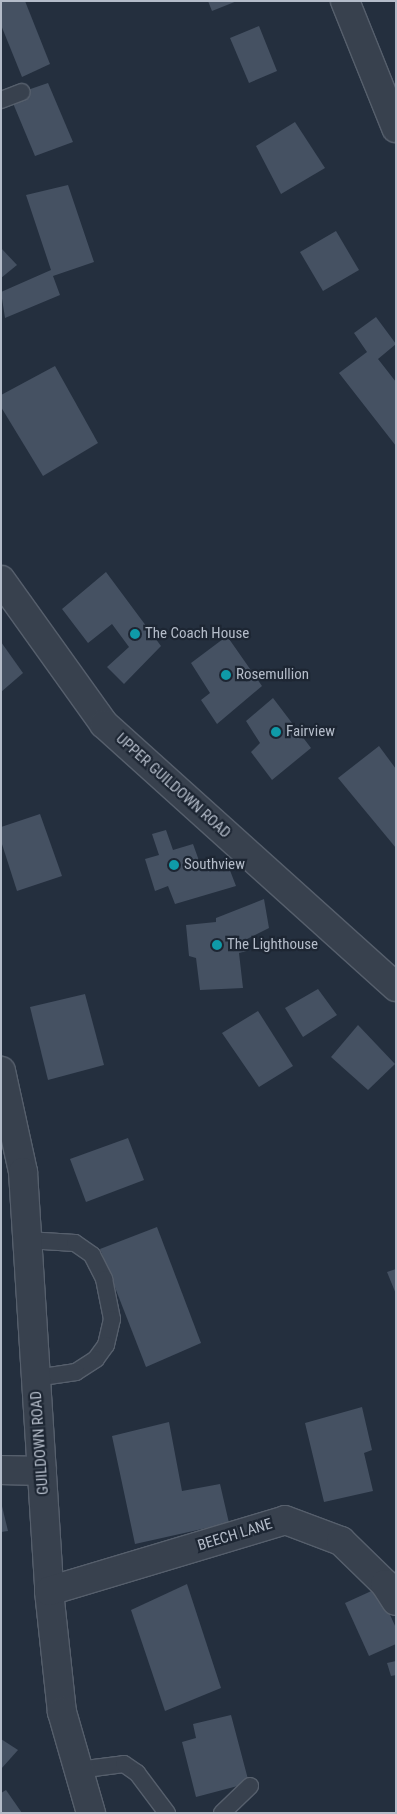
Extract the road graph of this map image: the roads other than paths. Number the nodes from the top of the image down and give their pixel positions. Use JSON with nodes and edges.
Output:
{"nodes":[{"id":1,"x":345,"y":1,"type":"edge"},
{"id":2,"x":22,"y":92,"type":"dead end"},
{"id":3,"x":1,"y":100,"type":"edge"},
{"id":4,"x":396,"y":128,"type":"edge"},
{"id":5,"x":1,"y":580,"type":"edge"},
{"id":6,"x":396,"y":987,"type":"edge"},
{"id":7,"x":1,"y":1071,"type":"edge"},
{"id":8,"x":27,"y":1240,"type":"junction"},
{"id":9,"x":36,"y":1378,"type":"junction"},
{"id":10,"x":1,"y":1470,"type":"edge"},
{"id":11,"x":42,"y":1472,"type":"junction"},
{"id":12,"x":48,"y":1591,"type":"junction"},
{"id":13,"x":396,"y":1601,"type":"edge"},
{"id":14,"x":78,"y":1770,"type":"junction"},
{"id":15,"x":250,"y":1786,"type":"dead end"},
{"id":16,"x":92,"y":1813,"type":"edge"},
{"id":17,"x":167,"y":1813,"type":"edge"},
{"id":18,"x":222,"y":1813,"type":"edge"}],
"edges":[{"from":1,"to":4,"type":"street"},
{"from":2,"to":3,"type":"lane"},
{"from":5,"to":6,"type":"street","name":"UPPER GUILDOWN ROAD"},
{"from":7,"to":8,"type":"street","name":"GUILDOWN ROAD"},
{"from":8,"to":9,"type":"street","name":"GUILDOWN ROAD"},
{"from":8,"to":9,"type":"lane"},
{"from":9,"to":11,"type":"street","name":"GUILDOWN ROAD"},
{"from":10,"to":11,"type":"street"},
{"from":11,"to":12,"type":"street","name":"GUILDOWN ROAD"},
{"from":12,"to":13,"type":"street","name":"BEECH LANE"},
{"from":12,"to":14,"type":"street","name":"GUILDOWN ROAD"},
{"from":14,"to":16,"type":"street","name":"GUILDOWN ROAD"},
{"from":14,"to":17,"type":"lane"},
{"from":15,"to":18,"type":"lane"}]}
